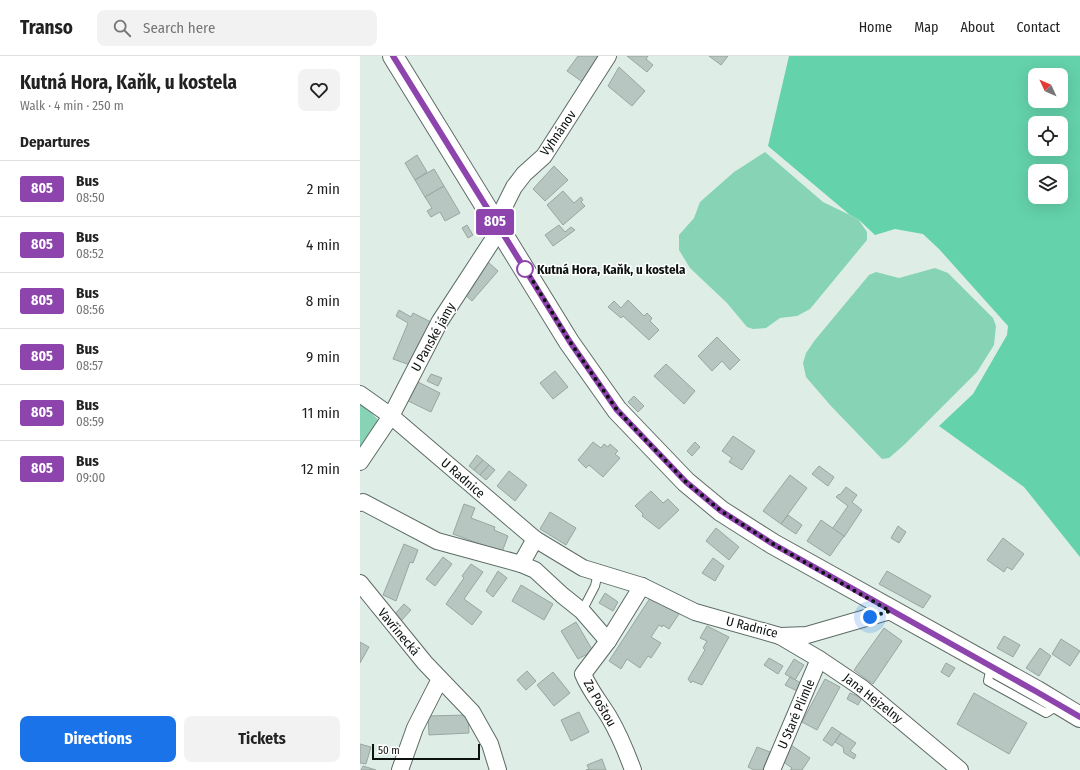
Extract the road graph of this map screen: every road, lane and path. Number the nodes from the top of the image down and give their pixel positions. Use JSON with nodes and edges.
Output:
{"nodes":[{"id":1,"x":392,"y":56,"type":"edge"},
{"id":2,"x":608,"y":56,"type":"edge"},
{"id":3,"x":500,"y":229,"type":"junction"},
{"id":4,"x":360,"y":394,"type":"edge"},
{"id":5,"x":392,"y":416,"type":"junction"},
{"id":6,"x":360,"y":462,"type":"edge"},
{"id":7,"x":360,"y":503,"type":"edge"},
{"id":8,"x":535,"y":539,"type":"junction"},
{"id":9,"x":521,"y":564,"type":"junction"},
{"id":10,"x":598,"y":573,"type":"junction"},
{"id":11,"x":360,"y":583,"type":"edge"},
{"id":12,"x":642,"y":586,"type":"junction"},
{"id":13,"x":582,"y":611,"type":"junction"},
{"id":14,"x":890,"y":611,"type":"junction"},
{"id":15,"x":780,"y":636,"type":"junction"},
{"id":16,"x":608,"y":641,"type":"junction"},
{"id":17,"x":819,"y":659,"type":"junction"},
{"id":18,"x":440,"y":679,"type":"junction"},
{"id":19,"x":1080,"y":717,"type":"edge"},
{"id":20,"x":400,"y":770,"type":"edge"},
{"id":21,"x":498,"y":770,"type":"edge"},
{"id":22,"x":633,"y":770,"type":"edge"},
{"id":23,"x":772,"y":770,"type":"edge"},
{"id":24,"x":960,"y":770,"type":"edge"}],
"edges":[{"from":1,"to":3,"type":"street"},
{"from":2,"to":3,"type":"street","name":"Vyhnánov"},
{"from":3,"to":5,"type":"street","name":"U Panské jámy"},
{"from":3,"to":14,"type":"street"},
{"from":4,"to":5,"type":"street"},
{"from":5,"to":6,"type":"street","name":"U Panské jámy"},
{"from":5,"to":8,"type":"street","name":"U Radnice"},
{"from":7,"to":9,"type":"street"},
{"from":8,"to":9,"type":"street"},
{"from":8,"to":10,"type":"street","name":"U Radnice"},
{"from":9,"to":13,"type":"street"},
{"from":10,"to":12,"type":"street","name":"U Radnice"},
{"from":10,"to":13,"type":"lane"},
{"from":11,"to":18,"type":"street","name":"Vavřinecká"},
{"from":12,"to":15,"type":"street","name":"U Radnice"},
{"from":12,"to":16,"type":"street"},
{"from":13,"to":16,"type":"street"},
{"from":14,"to":15,"type":"street","name":"U Radnice"},
{"from":14,"to":19,"type":"street"},
{"from":15,"to":17,"type":"street","name":"Jana Hejzelny"},
{"from":16,"to":22,"type":"street","name":"Za Poštou"},
{"from":17,"to":23,"type":"street","name":"U Staré Plimle"},
{"from":17,"to":24,"type":"street","name":"Jana Hejzelny"},
{"from":18,"to":20,"type":"street"},
{"from":18,"to":21,"type":"street","name":"Vavřinecká"}]}
